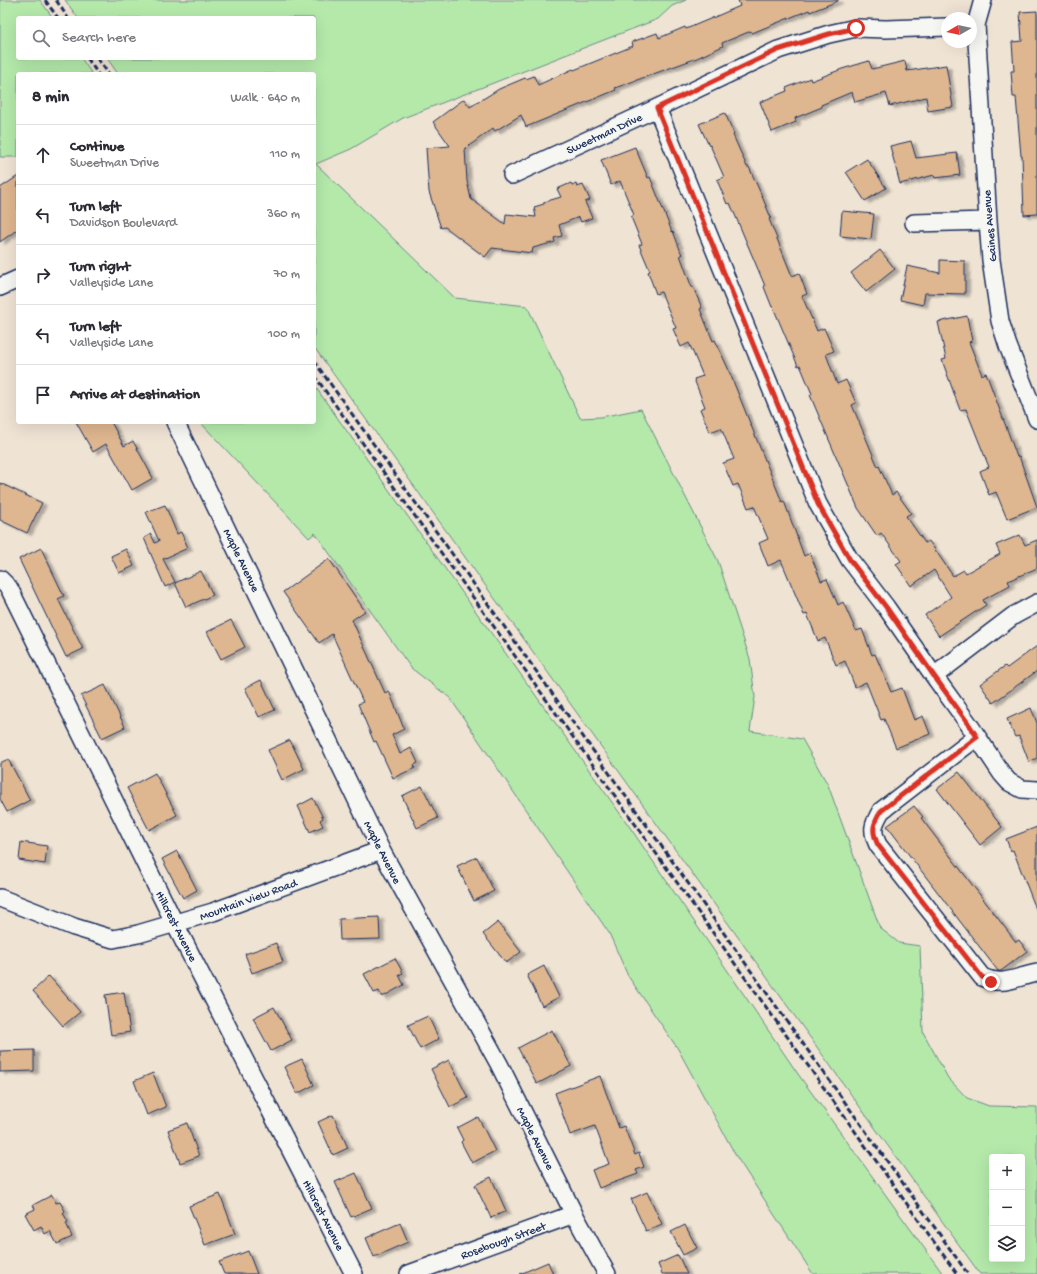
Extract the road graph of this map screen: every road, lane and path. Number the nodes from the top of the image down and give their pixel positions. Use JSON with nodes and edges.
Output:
{"nodes":[{"id":1,"x":983,"y":0,"type":"edge"},
{"id":2,"x":977,"y":16,"type":"edge"},
{"id":3,"x":941,"y":27,"type":"edge"},
{"id":4,"x":975,"y":48,"type":"edge"},
{"id":5,"x":657,"y":108,"type":"junction"},
{"id":6,"x":512,"y":175,"type":"dead end"},
{"id":7,"x":988,"y":221,"type":"junction"},
{"id":8,"x":914,"y":223,"type":"dead end"},
{"id":9,"x":16,"y":280,"type":"edge"},
{"id":10,"x":0,"y":287,"type":"edge"},
{"id":11,"x":1037,"y":419,"type":"edge"},
{"id":12,"x":176,"y":424,"type":"edge"},
{"id":13,"x":0,"y":579,"type":"edge"},
{"id":14,"x":1037,"y":602,"type":"edge"},
{"id":15,"x":934,"y":676,"type":"junction"},
{"id":16,"x":977,"y":737,"type":"junction"},
{"id":17,"x":1037,"y":790,"type":"edge"},
{"id":18,"x":381,"y":850,"type":"junction"},
{"id":19,"x":0,"y":898,"type":"edge"},
{"id":20,"x":175,"y":924,"type":"junction"},
{"id":21,"x":1037,"y":973,"type":"edge"},
{"id":22,"x":574,"y":1214,"type":"junction"},
{"id":23,"x":354,"y":1274,"type":"edge"},
{"id":24,"x":409,"y":1274,"type":"edge"},
{"id":25,"x":607,"y":1274,"type":"edge"}],
"edges":[{"from":1,"to":2,"type":"street","name":"Gaines Avenue"},
{"from":3,"to":5,"type":"street","name":"Sweetman Drive"},
{"from":4,"to":7,"type":"street","name":"Gaines Avenue"},
{"from":5,"to":6,"type":"street","name":"Sweetman Drive"},
{"from":5,"to":15,"type":"street"},
{"from":7,"to":8,"type":"street"},
{"from":7,"to":11,"type":"street","name":"Gaines Avenue"},
{"from":9,"to":10,"type":"street"},
{"from":12,"to":18,"type":"street","name":"Maple Avenue"},
{"from":13,"to":20,"type":"street","name":"Hillcrest Avenue"},
{"from":14,"to":15,"type":"street"},
{"from":15,"to":16,"type":"street"},
{"from":16,"to":17,"type":"street"},
{"from":16,"to":21,"type":"street"},
{"from":18,"to":20,"type":"street","name":"Mountain View Road"},
{"from":18,"to":22,"type":"street","name":"Maple Avenue"},
{"from":19,"to":20,"type":"street","name":"Mountain View Road"},
{"from":20,"to":23,"type":"street","name":"Hillcrest Avenue"},
{"from":22,"to":24,"type":"street","name":"Rosebough Street"},
{"from":22,"to":25,"type":"street","name":"Maple Avenue"}]}
